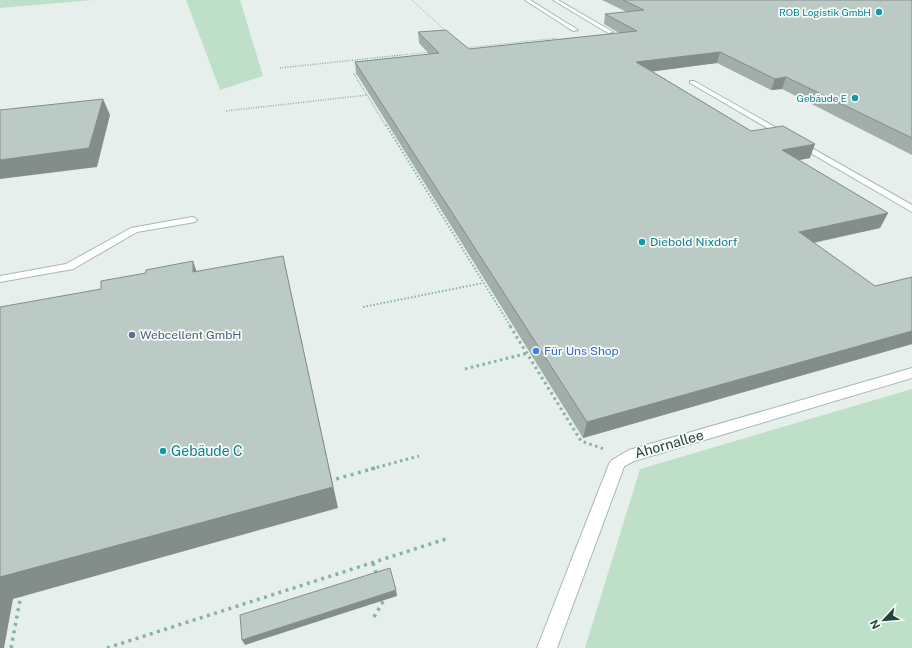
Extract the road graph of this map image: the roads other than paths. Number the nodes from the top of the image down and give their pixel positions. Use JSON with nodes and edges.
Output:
{"nodes":[{"id":1,"x":527,"y":0,"type":"edge"},
{"id":2,"x":555,"y":0,"type":"edge"},
{"id":3,"x":575,"y":30,"type":"dead end"},
{"id":4,"x":610,"y":32,"type":"edge"},
{"id":5,"x":692,"y":82,"type":"dead end"},
{"id":6,"x":912,"y":209,"type":"edge"},
{"id":7,"x":192,"y":220,"type":"dead end"},
{"id":8,"x":0,"y":279,"type":"edge"},
{"id":9,"x":912,"y":373,"type":"edge"},
{"id":10,"x":547,"y":648,"type":"edge"}],
"edges":[{"from":1,"to":3,"type":"street"},
{"from":2,"to":4,"type":"street"},
{"from":5,"to":6,"type":"street"},
{"from":7,"to":8,"type":"street"},
{"from":9,"to":10,"type":"street","name":"Ahornallee"}]}
